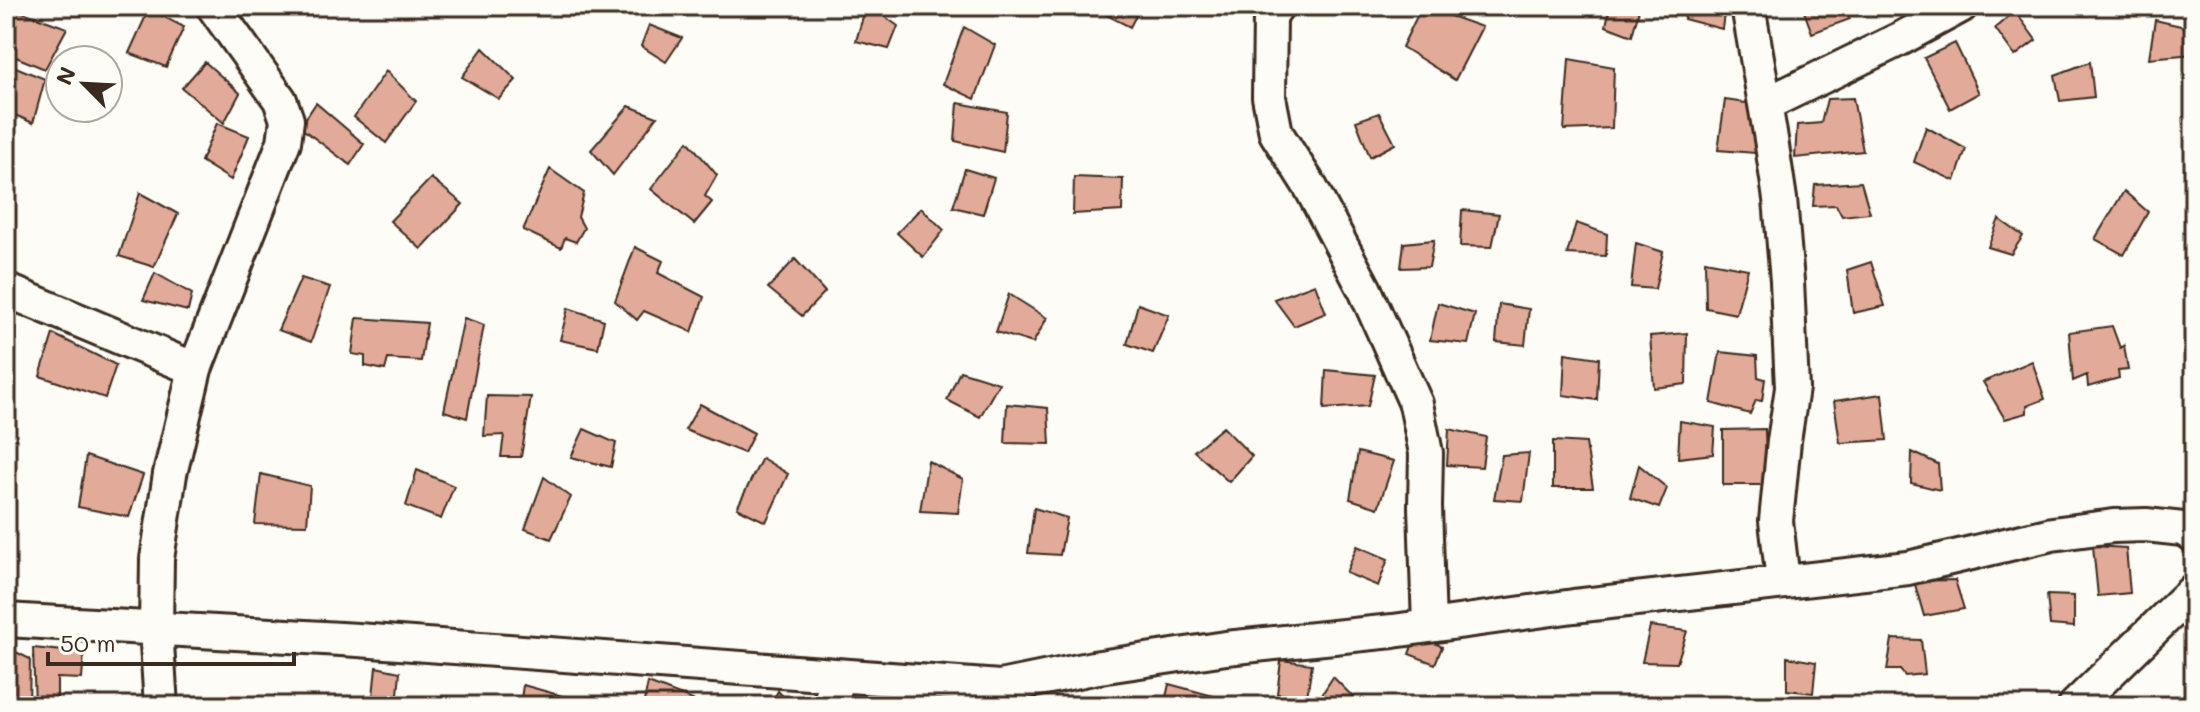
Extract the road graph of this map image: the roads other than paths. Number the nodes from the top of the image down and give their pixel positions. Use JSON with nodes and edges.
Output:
{"nodes":[{"id":1,"x":213,"y":6,"type":"edge"},
{"id":2,"x":1748,"y":6,"type":"edge"},
{"id":3,"x":1961,"y":6,"type":"edge"},
{"id":4,"x":1271,"y":9,"type":"edge"},
{"id":5,"x":1766,"y":104,"type":"junction"},
{"id":6,"x":6,"y":290,"type":"edge"},
{"id":7,"x":195,"y":369,"type":"junction"},
{"id":8,"x":2194,"y":536,"type":"edge"},
{"id":9,"x":1783,"y":581,"type":"junction"},
{"id":10,"x":2194,"y":590,"type":"edge"},
{"id":11,"x":6,"y":620,"type":"edge"},
{"id":12,"x":1429,"y":626,"type":"junction"},
{"id":13,"x":156,"y":628,"type":"junction"},
{"id":14,"x":840,"y":676,"type":"junction"},
{"id":15,"x":1000,"y":687,"type":"junction"},
{"id":16,"x":161,"y":706,"type":"edge"},
{"id":17,"x":828,"y":706,"type":"edge"},
{"id":18,"x":1038,"y":706,"type":"edge"},
{"id":19,"x":2075,"y":706,"type":"edge"}],
"edges":[{"from":1,"to":7,"type":"street"},
{"from":2,"to":5,"type":"street"},
{"from":3,"to":5,"type":"street"},
{"from":4,"to":12,"type":"street"},
{"from":5,"to":9,"type":"street"},
{"from":6,"to":7,"type":"street"},
{"from":7,"to":13,"type":"street"},
{"from":8,"to":9,"type":"street"},
{"from":9,"to":12,"type":"street"},
{"from":10,"to":19,"type":"street"},
{"from":11,"to":13,"type":"street"},
{"from":12,"to":15,"type":"street"},
{"from":13,"to":14,"type":"street"},
{"from":13,"to":16,"type":"street"},
{"from":14,"to":15,"type":"street"},
{"from":14,"to":17,"type":"street"},
{"from":15,"to":18,"type":"street"}]}
